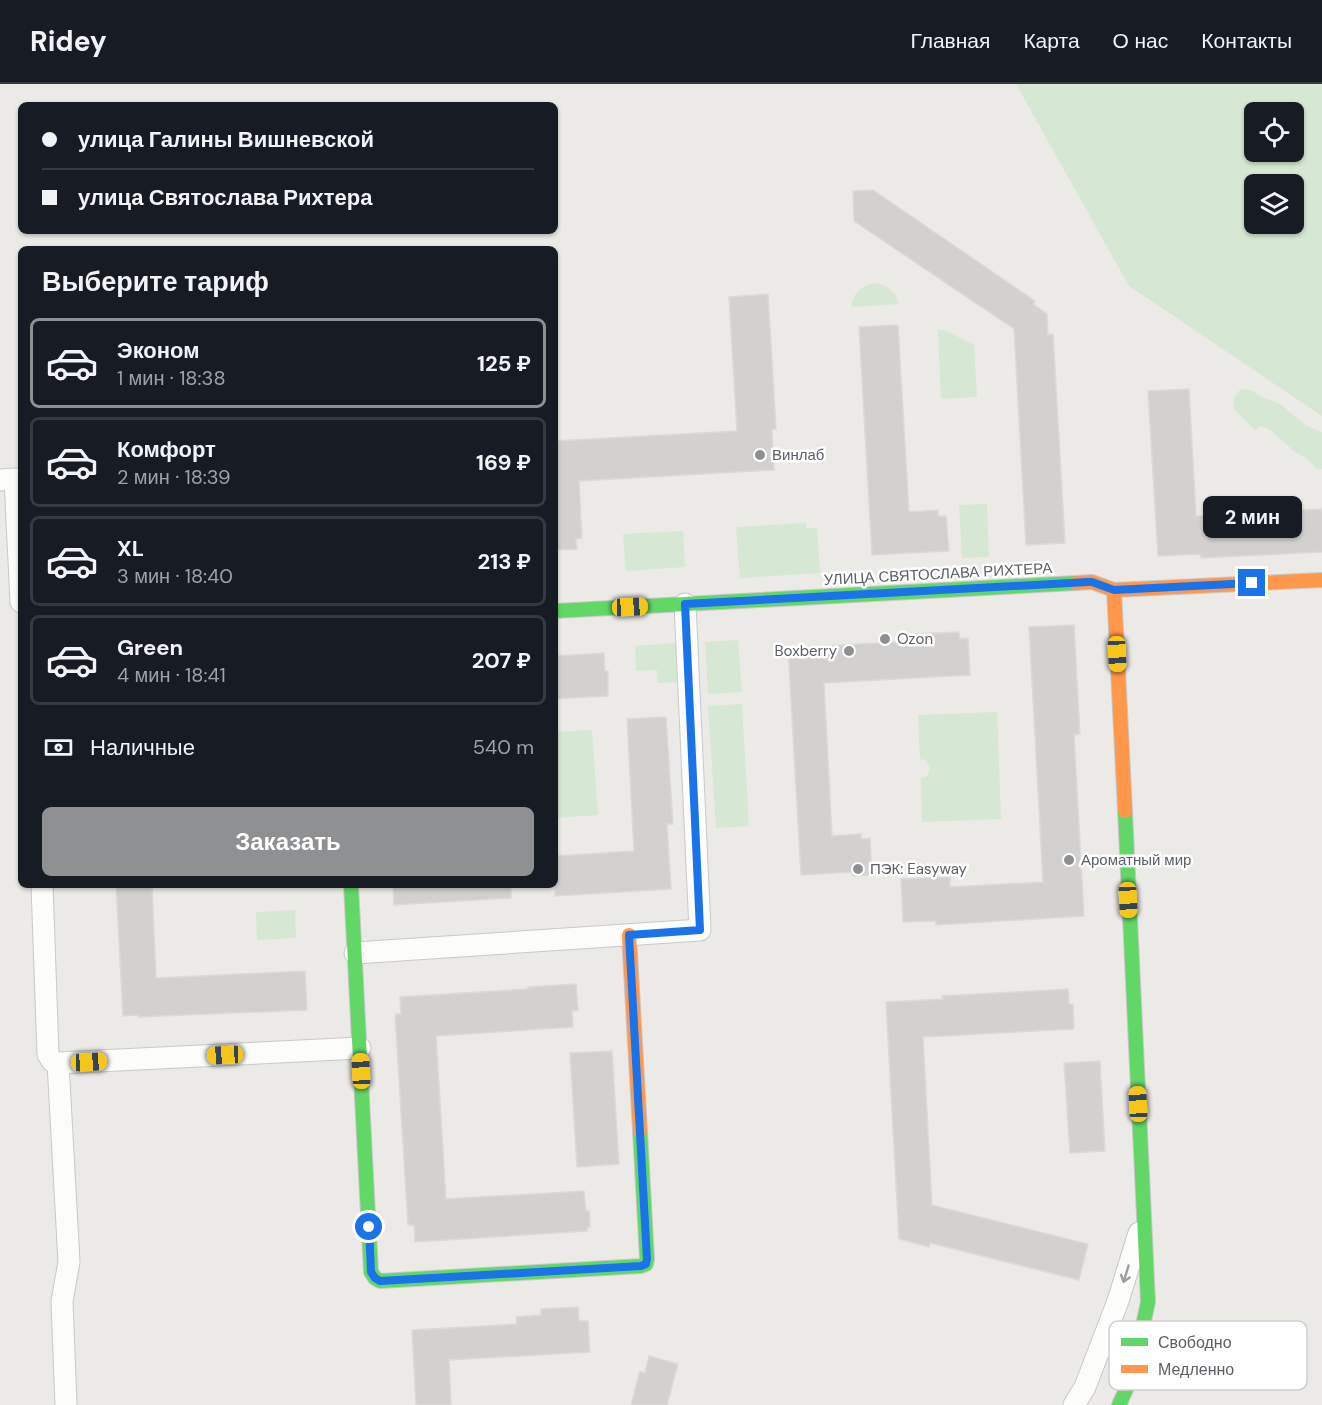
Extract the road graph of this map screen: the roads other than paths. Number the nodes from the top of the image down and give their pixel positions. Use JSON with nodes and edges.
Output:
{"nodes":[{"id":1,"x":0,"y":480,"type":"edge"},
{"id":2,"x":18,"y":540,"type":"edge"},
{"id":3,"x":1322,"y":580,"type":"edge"},
{"id":4,"x":1114,"y":590,"type":"junction"},
{"id":5,"x":685,"y":604,"type":"junction"},
{"id":6,"x":558,"y":611,"type":"edge"},
{"id":7,"x":42,"y":888,"type":"edge"},
{"id":8,"x":351,"y":888,"type":"edge"},
{"id":9,"x":629,"y":935,"type":"junction"},
{"id":10,"x":355,"y":953,"type":"junction"},
{"id":11,"x":360,"y":1048,"type":"junction"},
{"id":12,"x":57,"y":1063,"type":"junction"},
{"id":13,"x":1143,"y":1218,"type":"junction"},
{"id":14,"x":1110,"y":1321,"type":"edge"},
{"id":15,"x":1144,"y":1321,"type":"edge"},
{"id":16,"x":1109,"y":1324,"type":"edge"},
{"id":17,"x":1126,"y":1390,"type":"edge"},
{"id":18,"x":66,"y":1405,"type":"edge"},
{"id":19,"x":1074,"y":1405,"type":"edge"},
{"id":20,"x":1119,"y":1405,"type":"edge"}],
"edges":[{"from":1,"to":2,"type":"street"},
{"from":3,"to":4,"type":"street","name":"УЛИЦА СВЯТОСЛАВА РИХТЕРА"},
{"from":4,"to":5,"type":"street","name":"УЛИЦА СВЯТОСЛАВА РИХТЕРА"},
{"from":4,"to":13,"type":"street"},
{"from":5,"to":6,"type":"street","name":"УЛИЦА СВЯТОСЛАВА РИХТЕРА"},
{"from":5,"to":9,"type":"street"},
{"from":7,"to":12,"type":"street"},
{"from":8,"to":10,"type":"street"},
{"from":9,"to":10,"type":"street"},
{"from":9,"to":11,"type":"street"},
{"from":10,"to":11,"type":"street"},
{"from":11,"to":12,"type":"street"},
{"from":12,"to":18,"type":"street"},
{"from":13,"to":14,"type":"street","one_way":true},
{"from":13,"to":15,"type":"street"},
{"from":16,"to":19,"type":"street","one_way":true},
{"from":17,"to":20,"type":"street"}]}
